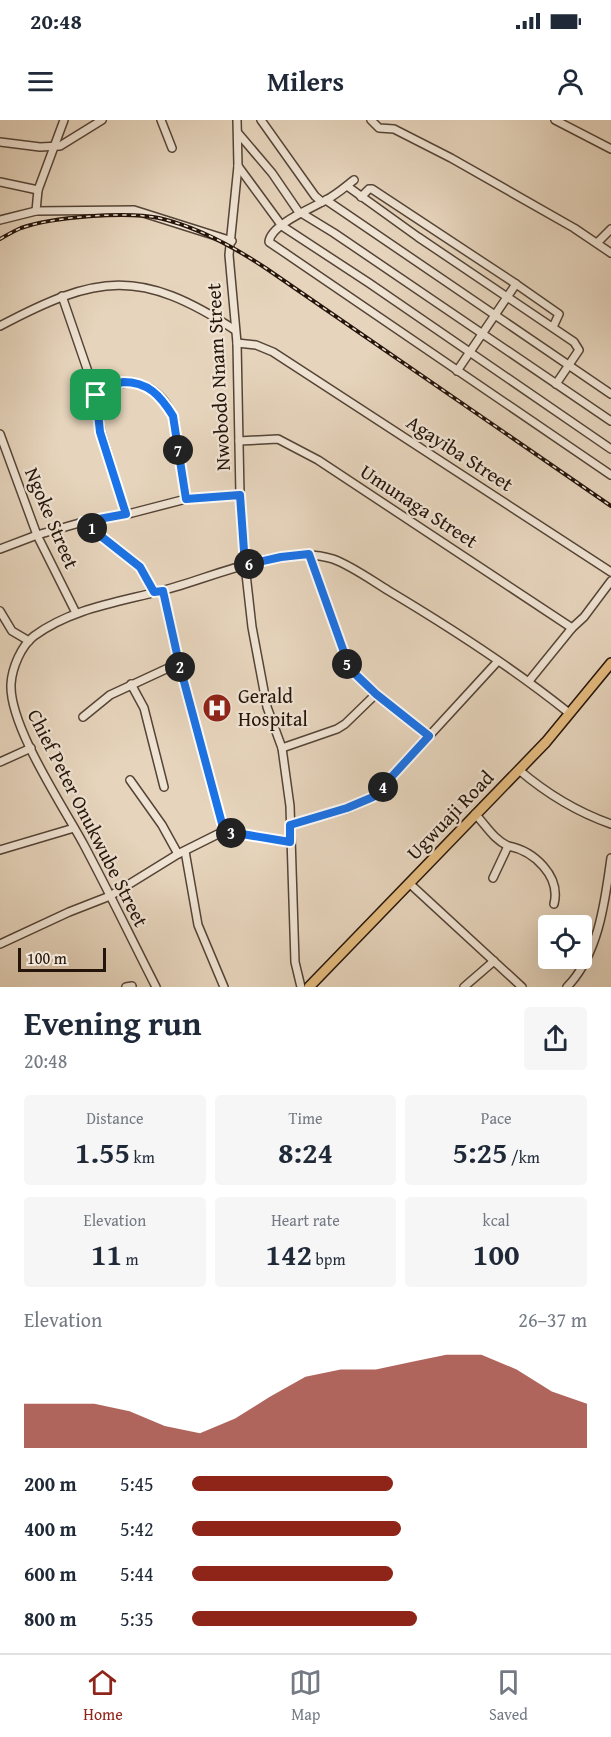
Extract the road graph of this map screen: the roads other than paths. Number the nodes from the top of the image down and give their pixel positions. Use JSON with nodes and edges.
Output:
{"nodes":[{"id":1,"x":64,"y":120,"type":"edge"},
{"id":2,"x":102,"y":120,"type":"edge"},
{"id":3,"x":161,"y":120,"type":"edge"},
{"id":4,"x":237,"y":120,"type":"edge"},
{"id":5,"x":261,"y":120,"type":"edge"},
{"id":6,"x":371,"y":120,"type":"edge"},
{"id":7,"x":394,"y":120,"type":"edge"},
{"id":8,"x":555,"y":120,"type":"edge"},
{"id":9,"x":391,"y":129,"type":"junction"},
{"id":10,"x":238,"y":133,"type":"junction"},
{"id":11,"x":0,"y":142,"type":"edge"},
{"id":12,"x":54,"y":147,"type":"junction"},
{"id":13,"x":172,"y":148,"type":"dead end"},
{"id":14,"x":611,"y":149,"type":"edge"},
{"id":15,"x":238,"y":166,"type":"junction"},
{"id":16,"x":354,"y":180,"type":"dead end"},
{"id":17,"x":0,"y":182,"type":"edge"},
{"id":18,"x":347,"y":186,"type":"junction"},
{"id":19,"x":38,"y":190,"type":"junction"},
{"id":20,"x":361,"y":197,"type":"junction"},
{"id":21,"x":324,"y":201,"type":"junction"},
{"id":22,"x":36,"y":211,"type":"junction"},
{"id":23,"x":301,"y":213,"type":"junction"},
{"id":24,"x":0,"y":220,"type":"edge"},
{"id":25,"x":282,"y":226,"type":"junction"},
{"id":26,"x":611,"y":229,"type":"edge"},
{"id":27,"x":232,"y":241,"type":"junction"},
{"id":28,"x":597,"y":243,"type":"junction"},
{"id":29,"x":611,"y":253,"type":"edge"},
{"id":30,"x":516,"y":284,"type":"junction"},
{"id":31,"x":63,"y":296,"type":"junction"},
{"id":32,"x":508,"y":296,"type":"junction"},
{"id":33,"x":494,"y":315,"type":"junction"},
{"id":34,"x":0,"y":326,"type":"edge"},
{"id":35,"x":553,"y":327,"type":"junction"},
{"id":36,"x":235,"y":330,"type":"junction"},
{"id":37,"x":482,"y":334,"type":"junction"},
{"id":38,"x":237,"y":343,"type":"junction"},
{"id":39,"x":470,"y":352,"type":"junction"},
{"id":40,"x":569,"y":366,"type":"junction"},
{"id":41,"x":458,"y":370,"type":"junction"},
{"id":42,"x":556,"y":384,"type":"junction"},
{"id":43,"x":611,"y":394,"type":"edge"},
{"id":44,"x":96,"y":395,"type":"junction"},
{"id":45,"x":611,"y":421,"type":"edge"},
{"id":46,"x":0,"y":434,"type":"edge"},
{"id":47,"x":239,"y":441,"type":"junction"},
{"id":48,"x":611,"y":449,"type":"edge"},
{"id":49,"x":611,"y":475,"type":"edge"},
{"id":50,"x":240,"y":495,"type":"junction"},
{"id":51,"x":186,"y":499,"type":"junction"},
{"id":52,"x":126,"y":514,"type":"junction"},
{"id":53,"x":83,"y":522,"type":"junction"},
{"id":54,"x":37,"y":535,"type":"junction"},
{"id":55,"x":0,"y":549,"type":"edge"},
{"id":56,"x":309,"y":554,"type":"junction"},
{"id":57,"x":245,"y":565,"type":"junction"},
{"id":58,"x":611,"y":572,"type":"edge"},
{"id":59,"x":611,"y":581,"type":"edge"},
{"id":60,"x":163,"y":591,"type":"junction"},
{"id":61,"x":154,"y":592,"type":"junction"},
{"id":62,"x":0,"y":611,"type":"edge"},
{"id":63,"x":76,"y":613,"type":"junction"},
{"id":64,"x":572,"y":628,"type":"junction"},
{"id":65,"x":29,"y":641,"type":"junction"},
{"id":66,"x":498,"y":661,"type":"junction"},
{"id":67,"x":179,"y":663,"type":"junction"},
{"id":68,"x":611,"y":663,"type":"edge"},
{"id":69,"x":529,"y":681,"type":"junction"},
{"id":70,"x":131,"y":684,"type":"junction"},
{"id":71,"x":376,"y":694,"type":"junction"},
{"id":72,"x":569,"y":713,"type":"junction"},
{"id":73,"x":83,"y":717,"type":"dead end"},
{"id":74,"x":429,"y":736,"type":"junction"},
{"id":75,"x":31,"y":748,"type":"junction"},
{"id":76,"x":282,"y":748,"type":"junction"},
{"id":77,"x":0,"y":762,"type":"edge"},
{"id":78,"x":519,"y":770,"type":"junction"},
{"id":79,"x":130,"y":780,"type":"dead end"},
{"id":80,"x":164,"y":787,"type":"dead end"},
{"id":81,"x":475,"y":814,"type":"junction"},
{"id":82,"x":611,"y":824,"type":"edge"},
{"id":83,"x":290,"y":825,"type":"junction"},
{"id":84,"x":74,"y":828,"type":"junction"},
{"id":85,"x":224,"y":831,"type":"junction"},
{"id":86,"x":290,"y":842,"type":"junction"},
{"id":87,"x":508,"y":846,"type":"junction"},
{"id":88,"x":0,"y":850,"type":"edge"},
{"id":89,"x":182,"y":852,"type":"junction"},
{"id":90,"x":611,"y":858,"type":"edge"},
{"id":91,"x":493,"y":878,"type":"dead end"},
{"id":92,"x":409,"y":883,"type":"junction"},
{"id":93,"x":110,"y":896,"type":"junction"},
{"id":94,"x":554,"y":904,"type":"dead end"},
{"id":95,"x":0,"y":945,"type":"edge"},
{"id":96,"x":495,"y":961,"type":"junction"},
{"id":97,"x":156,"y":987,"type":"edge"},
{"id":98,"x":224,"y":987,"type":"edge"},
{"id":99,"x":302,"y":987,"type":"edge"},
{"id":100,"x":309,"y":987,"type":"edge"},
{"id":101,"x":464,"y":987,"type":"edge"},
{"id":102,"x":522,"y":987,"type":"edge"},
{"id":103,"x":567,"y":987,"type":"edge"}],
"edges":[{"from":1,"to":12,"type":"street"},
{"from":2,"to":12,"type":"street"},
{"from":3,"to":13,"type":"street"},
{"from":4,"to":10,"type":"street","name":"Nwobodo Nnam Street"},
{"from":5,"to":21,"type":"street"},
{"from":6,"to":9,"type":"street"},
{"from":7,"to":9,"type":"street"},
{"from":8,"to":14,"type":"street"},
{"from":9,"to":28,"type":"street"},
{"from":10,"to":15,"type":"street","name":"Nwobodo Nnam Street"},
{"from":10,"to":23,"type":"street"},
{"from":11,"to":12,"type":"street"},
{"from":12,"to":19,"type":"street"},
{"from":15,"to":25,"type":"street"},
{"from":15,"to":27,"type":"street","name":"Nwobodo Nnam Street"},
{"from":16,"to":18,"type":"street"},
{"from":17,"to":19,"type":"street"},
{"from":18,"to":20,"type":"street"},
{"from":18,"to":21,"type":"street"},
{"from":19,"to":22,"type":"street"},
{"from":20,"to":30,"type":"street"},
{"from":20,"to":32,"type":"street"},
{"from":21,"to":23,"type":"street"},
{"from":21,"to":33,"type":"street"},
{"from":22,"to":24,"type":"street"},
{"from":22,"to":27,"type":"street"},
{"from":23,"to":25,"type":"street"},
{"from":23,"to":37,"type":"street"},
{"from":25,"to":39,"type":"street"},
{"from":25,"to":41,"type":"street"},
{"from":26,"to":28,"type":"street"},
{"from":27,"to":36,"type":"street","name":"Nwobodo Nnam Street"},
{"from":28,"to":29,"type":"street"},
{"from":30,"to":32,"type":"street"},
{"from":30,"to":35,"type":"street"},
{"from":31,"to":34,"type":"street"},
{"from":31,"to":36,"type":"street"},
{"from":31,"to":44,"type":"street"},
{"from":32,"to":33,"type":"street"},
{"from":32,"to":35,"type":"street"},
{"from":33,"to":37,"type":"street"},
{"from":33,"to":40,"type":"street"},
{"from":35,"to":40,"type":"street"},
{"from":36,"to":38,"type":"street","name":"Nwobodo Nnam Street"},
{"from":37,"to":39,"type":"street"},
{"from":37,"to":42,"type":"street"},
{"from":38,"to":47,"type":"street","name":"Nwobodo Nnam Street"},
{"from":38,"to":58,"type":"street","name":"Agayiba Street"},
{"from":39,"to":41,"type":"street"},
{"from":39,"to":48,"type":"street"},
{"from":40,"to":42,"type":"street"},
{"from":40,"to":43,"type":"street"},
{"from":41,"to":49,"type":"street"},
{"from":42,"to":45,"type":"street"},
{"from":44,"to":51,"type":"street"},
{"from":44,"to":52,"type":"street"},
{"from":46,"to":54,"type":"street","name":"Ngoke Street"},
{"from":47,"to":50,"type":"street","name":"Nwobodo Nnam Street"},
{"from":47,"to":64,"type":"street","name":"Umunaga Street"},
{"from":50,"to":51,"type":"street"},
{"from":50,"to":57,"type":"street","name":"Nwobodo Nnam Street"},
{"from":51,"to":52,"type":"street"},
{"from":52,"to":53,"type":"street"},
{"from":53,"to":54,"type":"street"},
{"from":53,"to":61,"type":"street"},
{"from":54,"to":55,"type":"street"},
{"from":54,"to":63,"type":"street","name":"Ngoke Street"},
{"from":56,"to":57,"type":"street","name":"Chief Peter Onukwube Street"},
{"from":56,"to":66,"type":"street","name":"Chief Peter Onukwube Street"},
{"from":56,"to":71,"type":"street"},
{"from":57,"to":60,"type":"street","name":"Chief Peter Onukwube Street"},
{"from":57,"to":76,"type":"street","name":"Nwobodo Nnam Street"},
{"from":59,"to":64,"type":"street"},
{"from":60,"to":61,"type":"street","name":"Chief Peter Onukwube Street"},
{"from":60,"to":67,"type":"street"},
{"from":61,"to":63,"type":"street","name":"Chief Peter Onukwube Street"},
{"from":62,"to":65,"type":"street"},
{"from":63,"to":65,"type":"street","name":"Chief Peter Onukwube Street"},
{"from":64,"to":69,"type":"street"},
{"from":65,"to":75,"type":"street","name":"Chief Peter Onukwube Street"},
{"from":66,"to":69,"type":"street","name":"Chief Peter Onukwube Street"},
{"from":66,"to":74,"type":"street"},
{"from":67,"to":70,"type":"street"},
{"from":67,"to":85,"type":"street"},
{"from":68,"to":72,"type":"main road","name":"Ugwuaji Road"},
{"from":69,"to":72,"type":"street","name":"Chief Peter Onukwube Street"},
{"from":70,"to":73,"type":"street"},
{"from":70,"to":80,"type":"street"},
{"from":71,"to":74,"type":"street"},
{"from":71,"to":76,"type":"street"},
{"from":72,"to":78,"type":"main road","name":"Ugwuaji Road"},
{"from":74,"to":83,"type":"street"},
{"from":75,"to":77,"type":"street"},
{"from":75,"to":84,"type":"street","name":"Chief Peter Onukwube Street"},
{"from":76,"to":83,"type":"street","name":"Nwobodo Nnam Street"},
{"from":78,"to":81,"type":"main road","name":"Ugwuaji Road"},
{"from":78,"to":82,"type":"street"},
{"from":79,"to":89,"type":"street"},
{"from":81,"to":87,"type":"street"},
{"from":81,"to":92,"type":"main road","name":"Ugwuaji Road"},
{"from":83,"to":86,"type":"street","name":"Nwobodo Nnam Street"},
{"from":84,"to":88,"type":"street"},
{"from":84,"to":93,"type":"street","name":"Chief Peter Onukwube Street"},
{"from":85,"to":86,"type":"street"},
{"from":85,"to":89,"type":"street"},
{"from":86,"to":99,"type":"street","name":"Nwobodo Nnam Street"},
{"from":87,"to":91,"type":"street"},
{"from":87,"to":94,"type":"street"},
{"from":89,"to":93,"type":"street"},
{"from":89,"to":98,"type":"street"},
{"from":90,"to":103,"type":"street"},
{"from":92,"to":96,"type":"street"},
{"from":92,"to":100,"type":"main road","name":"Ugwuaji Road"},
{"from":93,"to":95,"type":"street"},
{"from":93,"to":97,"type":"street","name":"Chief Peter Onukwube Street"},
{"from":96,"to":101,"type":"street"},
{"from":96,"to":102,"type":"street"}]}
